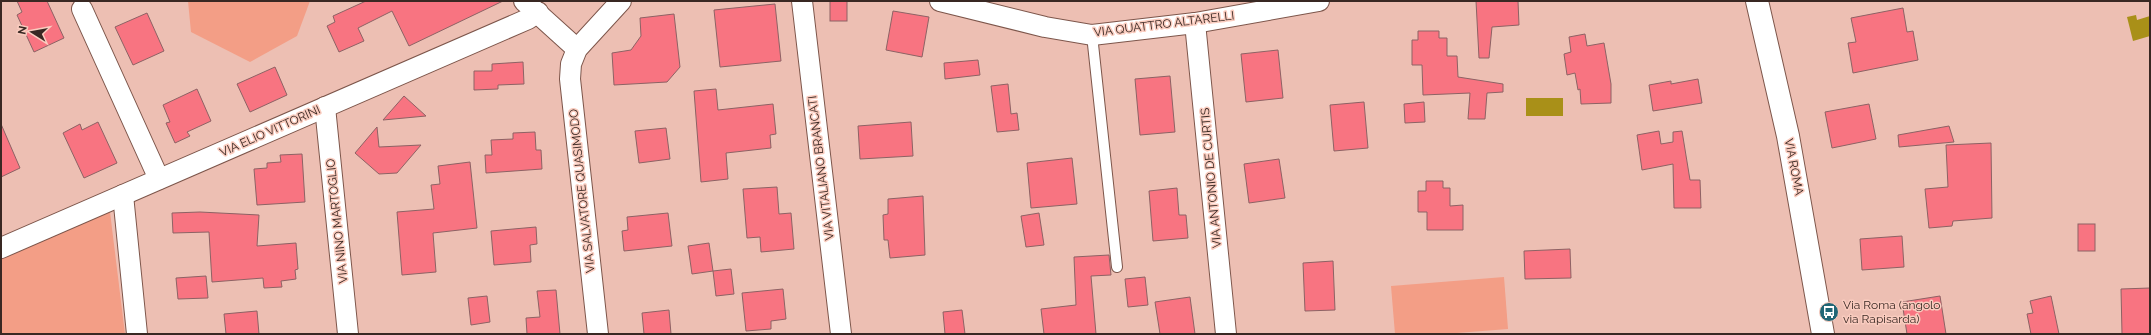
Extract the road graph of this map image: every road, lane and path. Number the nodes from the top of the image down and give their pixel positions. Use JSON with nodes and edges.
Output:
{"nodes":[{"id":1,"x":621,"y":1,"type":"edge"},
{"id":2,"x":802,"y":1,"type":"edge"},
{"id":3,"x":940,"y":1,"type":"edge"},
{"id":4,"x":1319,"y":1,"type":"edge"},
{"id":5,"x":1757,"y":1,"type":"edge"},
{"id":6,"x":531,"y":6,"type":"edge"},
{"id":7,"x":82,"y":9,"type":"dead end"},
{"id":8,"x":1196,"y":23,"type":"junction"},
{"id":9,"x":1092,"y":35,"type":"junction"},
{"id":10,"x":577,"y":49,"type":"junction"},
{"id":11,"x":325,"y":107,"type":"junction"},
{"id":12,"x":159,"y":179,"type":"junction"},
{"id":13,"x":123,"y":195,"type":"junction"},
{"id":14,"x":1,"y":248,"type":"edge"},
{"id":15,"x":1117,"y":267,"type":"dead end"},
{"id":16,"x":138,"y":334,"type":"edge"},
{"id":17,"x":348,"y":334,"type":"edge"},
{"id":18,"x":598,"y":334,"type":"edge"},
{"id":19,"x":841,"y":334,"type":"edge"},
{"id":20,"x":1226,"y":334,"type":"edge"},
{"id":21,"x":1823,"y":334,"type":"edge"}],
"edges":[{"from":1,"to":10,"type":"street"},
{"from":2,"to":19,"type":"street","name":"VIA VITALIANO BRANCATI"},
{"from":3,"to":9,"type":"street","name":"VIA QUATTRO ALTARELLI"},
{"from":4,"to":8,"type":"street","name":"VIA QUATTRO ALTARELLI"},
{"from":5,"to":21,"type":"main road","name":"VIA ROMA"},
{"from":6,"to":10,"type":"street"},
{"from":6,"to":11,"type":"street","name":"VIA ELIO VITTORINI"},
{"from":7,"to":12,"type":"street"},
{"from":8,"to":9,"type":"street","name":"VIA QUATTRO ALTARELLI"},
{"from":8,"to":20,"type":"street","name":"VIA ANTONIO DE CURTIS"},
{"from":9,"to":15,"type":"lane"},
{"from":10,"to":18,"type":"street","name":"VIA SALVATORE QUASIMODO"},
{"from":11,"to":12,"type":"street","name":"VIA ELIO VITTORINI"},
{"from":11,"to":17,"type":"street","name":"VIA NINO MARTOGLIO"},
{"from":12,"to":13,"type":"street","name":"VIA ELIO VITTORINI"},
{"from":13,"to":14,"type":"street","name":"VIA ELIO VITTORINI"},
{"from":13,"to":16,"type":"street"}]}
